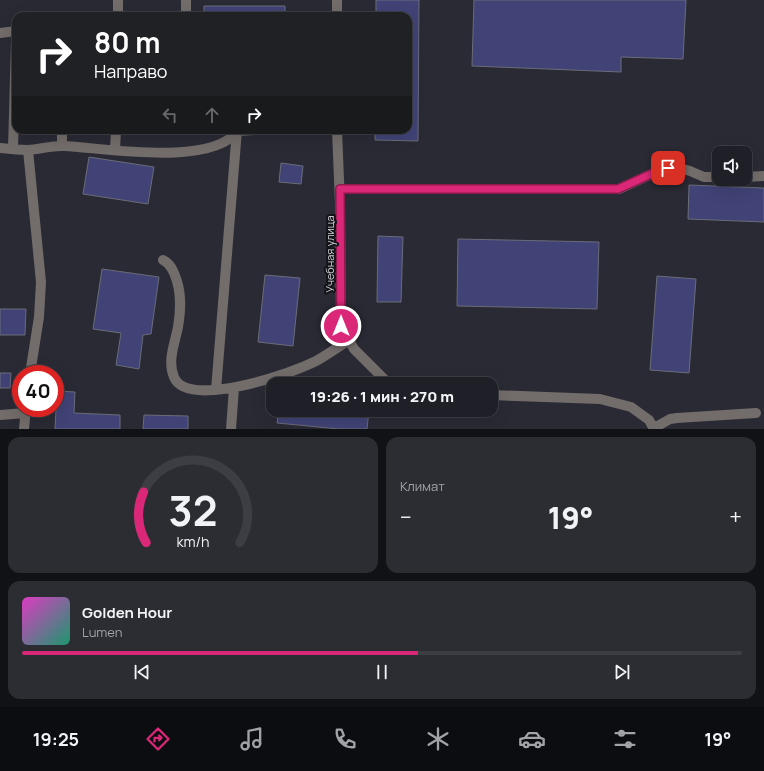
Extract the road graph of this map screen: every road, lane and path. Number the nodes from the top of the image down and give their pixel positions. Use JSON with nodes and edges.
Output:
{"nodes":[{"id":1,"x":118,"y":0,"type":"edge"},
{"id":2,"x":186,"y":0,"type":"edge"},
{"id":3,"x":337,"y":0,"type":"edge"},
{"id":4,"x":118,"y":12,"type":"edge"},
{"id":5,"x":186,"y":12,"type":"edge"},
{"id":6,"x":337,"y":12,"type":"edge"},
{"id":7,"x":12,"y":32,"type":"edge"},
{"id":8,"x":0,"y":33,"type":"edge"},
{"id":9,"x":13,"y":134,"type":"edge"},
{"id":10,"x":62,"y":134,"type":"edge"},
{"id":11,"x":116,"y":134,"type":"edge"},
{"id":12,"x":235,"y":134,"type":"edge"},
{"id":13,"x":237,"y":134,"type":"edge"},
{"id":14,"x":337,"y":134,"type":"edge"},
{"id":15,"x":62,"y":146,"type":"junction"},
{"id":16,"x":0,"y":148,"type":"edge"},
{"id":17,"x":13,"y":149,"type":"junction"},
{"id":18,"x":28,"y":150,"type":"junction"},
{"id":19,"x":115,"y":150,"type":"junction"},
{"id":20,"x":764,"y":176,"type":"edge"},
{"id":21,"x":752,"y":177,"type":"edge"},
{"id":22,"x":712,"y":178,"type":"edge"},
{"id":23,"x":340,"y":189,"type":"junction"},
{"id":24,"x":163,"y":260,"type":"dead end"},
{"id":25,"x":349,"y":340,"type":"junction"},
{"id":26,"x":31,"y":365,"type":"edge"},
{"id":27,"x":382,"y":377,"type":"edge"},
{"id":28,"x":234,"y":388,"type":"junction"},
{"id":29,"x":216,"y":390,"type":"junction"},
{"id":30,"x":498,"y":395,"type":"edge"},
{"id":31,"x":12,"y":413,"type":"edge"},
{"id":32,"x":756,"y":413,"type":"dead end"},
{"id":33,"x":0,"y":415,"type":"edge"},
{"id":34,"x":25,"y":417,"type":"edge"},
{"id":35,"x":24,"y":429,"type":"edge"},
{"id":36,"x":231,"y":429,"type":"edge"},
{"id":37,"x":654,"y":429,"type":"edge"}],
"edges":[{"from":1,"to":4,"type":"street"},
{"from":2,"to":5,"type":"street"},
{"from":3,"to":6,"type":"street"},
{"from":7,"to":8,"type":"street"},
{"from":9,"to":17,"type":"street"},
{"from":10,"to":15,"type":"street"},
{"from":11,"to":19,"type":"street"},
{"from":12,"to":19,"type":"street"},
{"from":13,"to":29,"type":"street"},
{"from":14,"to":23,"type":"street","name":"Учебная улица"},
{"from":15,"to":18,"type":"street"},
{"from":15,"to":19,"type":"street"},
{"from":16,"to":17,"type":"street"},
{"from":17,"to":18,"type":"street"},
{"from":18,"to":26,"type":"street"},
{"from":20,"to":21,"type":"street"},
{"from":22,"to":23,"type":"street"},
{"from":23,"to":25,"type":"street","name":"Учебная улица"},
{"from":24,"to":29,"type":"street"},
{"from":25,"to":27,"type":"street","name":"Учебная улица"},
{"from":25,"to":28,"type":"street"},
{"from":28,"to":29,"type":"street"},
{"from":28,"to":36,"type":"street"},
{"from":30,"to":37,"type":"street"},
{"from":31,"to":33,"type":"street"},
{"from":32,"to":37,"type":"street"},
{"from":34,"to":35,"type":"street"}]}
